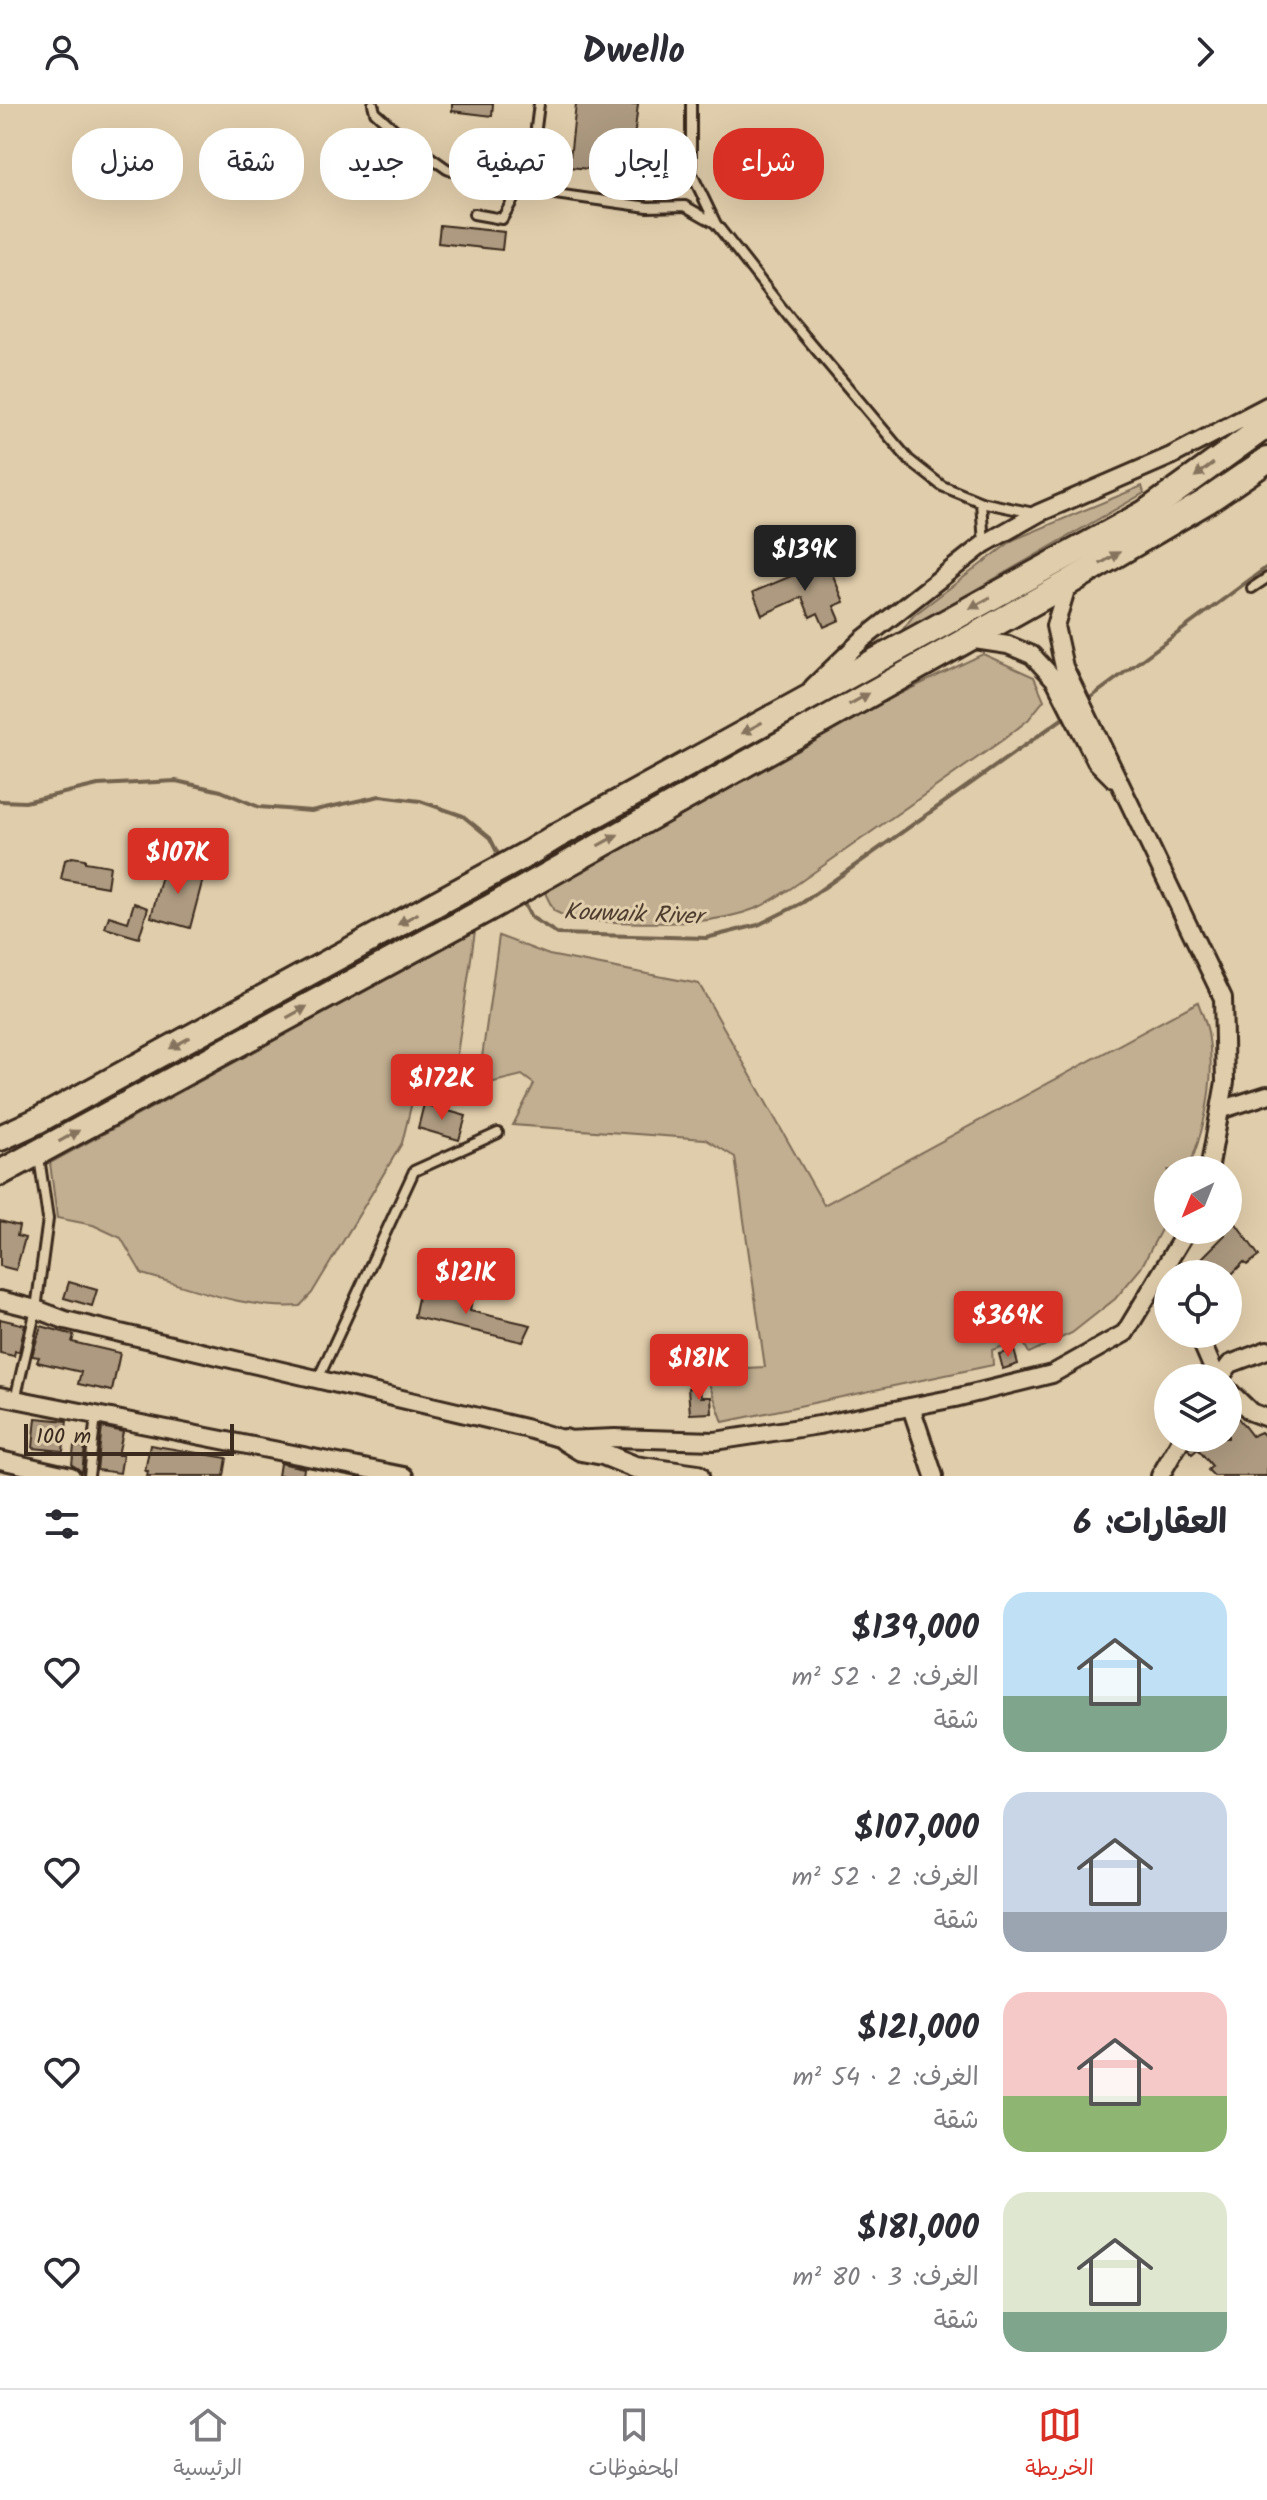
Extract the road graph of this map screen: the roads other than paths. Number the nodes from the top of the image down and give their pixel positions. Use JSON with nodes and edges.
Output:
{"nodes":[{"id":1,"x":373,"y":104,"type":"edge"},
{"id":2,"x":539,"y":104,"type":"edge"},
{"id":3,"x":691,"y":104,"type":"edge"},
{"id":4,"x":535,"y":128,"type":"edge"},
{"id":5,"x":449,"y":170,"type":"edge"},
{"id":6,"x":573,"y":197,"type":"edge"},
{"id":7,"x":516,"y":200,"type":"edge"},
{"id":8,"x":474,"y":214,"type":"dead end"},
{"id":9,"x":716,"y":224,"type":"junction"},
{"id":10,"x":1267,"y":406,"type":"edge"},
{"id":11,"x":1267,"y":425,"type":"edge"},
{"id":12,"x":1267,"y":460,"type":"edge"},
{"id":13,"x":981,"y":502,"type":"junction"},
{"id":14,"x":1039,"y":513,"type":"junction"},
{"id":15,"x":984,"y":544,"type":"junction"},
{"id":16,"x":1267,"y":578,"type":"edge"},
{"id":17,"x":1068,"y":583,"type":"junction"},
{"id":18,"x":1252,"y":588,"type":"dead end"},
{"id":19,"x":966,"y":638,"type":"junction"},
{"id":20,"x":1060,"y":673,"type":"junction"},
{"id":21,"x":795,"y":704,"type":"junction"},
{"id":22,"x":1267,"y":1095,"type":"edge"},
{"id":23,"x":1220,"y":1110,"type":"junction"},
{"id":24,"x":498,"y":1133,"type":"dead end"},
{"id":25,"x":0,"y":1138,"type":"edge"},
{"id":26,"x":38,"y":1153,"type":"junction"},
{"id":27,"x":1212,"y":1156,"type":"edge"},
{"id":28,"x":0,"y":1173,"type":"edge"},
{"id":29,"x":1154,"y":1291,"type":"edge"},
{"id":30,"x":0,"y":1300,"type":"edge"},
{"id":31,"x":36,"y":1309,"type":"junction"},
{"id":32,"x":1267,"y":1350,"type":"edge"},
{"id":33,"x":1230,"y":1364,"type":"edge"},
{"id":34,"x":317,"y":1380,"type":"junction"},
{"id":35,"x":8,"y":1398,"type":"edge"},
{"id":36,"x":1242,"y":1401,"type":"edge"},
{"id":37,"x":911,"y":1407,"type":"junction"},
{"id":38,"x":1259,"y":1415,"type":"edge"},
{"id":39,"x":96,"y":1416,"type":"junction"},
{"id":40,"x":1267,"y":1428,"type":"edge"},
{"id":41,"x":565,"y":1440,"type":"junction"},
{"id":42,"x":1174,"y":1452,"type":"edge"},
{"id":43,"x":0,"y":1460,"type":"edge"},
{"id":44,"x":933,"y":1472,"type":"edge"},
{"id":45,"x":71,"y":1476,"type":"edge"},
{"id":46,"x":89,"y":1476,"type":"edge"},
{"id":47,"x":404,"y":1476,"type":"edge"},
{"id":48,"x":698,"y":1476,"type":"edge"},
{"id":49,"x":1160,"y":1476,"type":"edge"}],
"edges":[{"from":1,"to":5,"type":"lane"},
{"from":2,"to":4,"type":"lane"},
{"from":3,"to":9,"type":"lane"},
{"from":6,"to":9,"type":"lane"},
{"from":7,"to":8,"type":"lane"},
{"from":9,"to":13,"type":"lane"},
{"from":10,"to":14,"type":"street"},
{"from":11,"to":21,"type":"main road","one_way":true},
{"from":17,"to":12,"type":"main road","one_way":true},
{"from":13,"to":14,"type":"lane"},
{"from":13,"to":15,"type":"lane"},
{"from":14,"to":15,"type":"street"},
{"from":15,"to":21,"type":"street"},
{"from":16,"to":18,"type":"lane"},
{"from":17,"to":19,"type":"main road"},
{"from":17,"to":20,"type":"street"},
{"from":19,"to":20,"type":"street"},
{"from":26,"to":19,"type":"main road","one_way":true},
{"from":20,"to":23,"type":"street"},
{"from":21,"to":25,"type":"main road","one_way":true},
{"from":22,"to":23,"type":"street"},
{"from":23,"to":27,"type":"street"},
{"from":24,"to":34,"type":"lane"},
{"from":26,"to":28,"type":"main road"},
{"from":26,"to":31,"type":"lane"},
{"from":29,"to":37,"type":"street"},
{"from":30,"to":31,"type":"street"},
{"from":31,"to":34,"type":"street"},
{"from":31,"to":35,"type":"lane"},
{"from":32,"to":33,"type":"street"},
{"from":34,"to":41,"type":"street"},
{"from":35,"to":39,"type":"street"},
{"from":36,"to":38,"type":"street"},
{"from":37,"to":41,"type":"street"},
{"from":37,"to":44,"type":"street"},
{"from":38,"to":40,"type":"street"},
{"from":39,"to":46,"type":"lane"},
{"from":39,"to":47,"type":"street"},
{"from":41,"to":48,"type":"street"},
{"from":42,"to":49,"type":"street"},
{"from":43,"to":45,"type":"street"}]}
